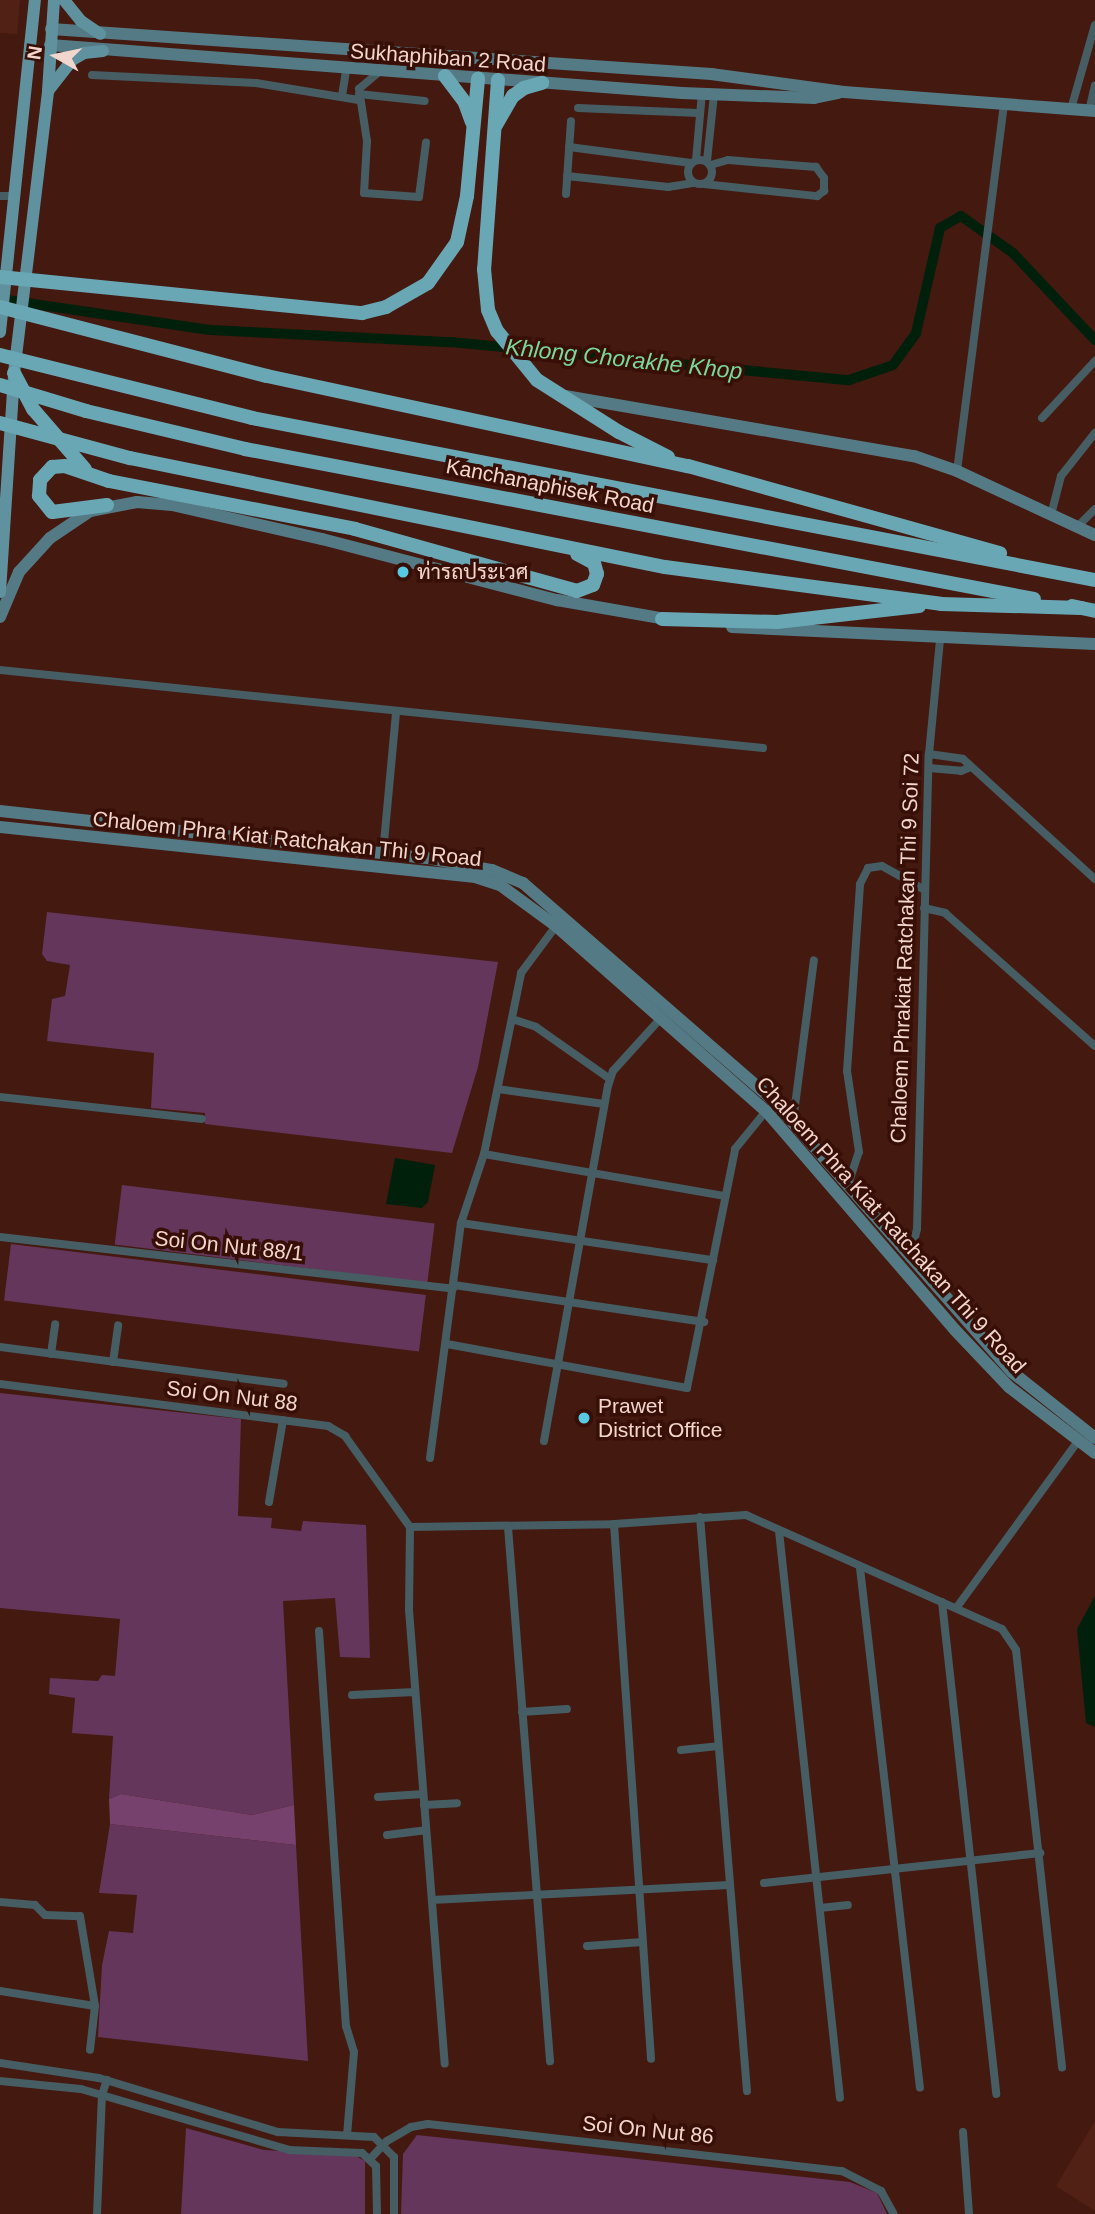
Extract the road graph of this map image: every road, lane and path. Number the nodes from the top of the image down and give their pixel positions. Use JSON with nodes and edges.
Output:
{"nodes":[{"id":1,"x":35,"y":0,"type":"edge"},
{"id":2,"x":54,"y":0,"type":"edge"},
{"id":3,"x":64,"y":0,"type":"edge"},
{"id":4,"x":1095,"y":25,"type":"edge"},
{"id":5,"x":32,"y":29,"type":"junction"},
{"id":6,"x":51,"y":29,"type":"junction"},
{"id":7,"x":100,"y":34,"type":"junction"},
{"id":8,"x":30,"y":44,"type":"junction"},
{"id":9,"x":50,"y":45,"type":"junction"},
{"id":10,"x":103,"y":51,"type":"junction"},
{"id":11,"x":480,"y":61,"type":"junction"},
{"id":12,"x":500,"y":62,"type":"junction"},
{"id":13,"x":346,"y":70,"type":"junction"},
{"id":14,"x":379,"y":72,"type":"junction"},
{"id":15,"x":92,"y":75,"type":"dead end"},
{"id":16,"x":444,"y":76,"type":"junction"},
{"id":17,"x":478,"y":79,"type":"junction"},
{"id":18,"x":498,"y":80,"type":"junction"},
{"id":19,"x":542,"y":83,"type":"junction"},
{"id":20,"x":1095,"y":86,"type":"edge"},
{"id":21,"x":48,"y":90,"type":"junction"},
{"id":22,"x":844,"y":92,"type":"junction"},
{"id":23,"x":708,"y":93,"type":"junction"},
{"id":24,"x":342,"y":96,"type":"junction"},
{"id":25,"x":359,"y":97,"type":"junction"},
{"id":26,"x":425,"y":101,"type":"dead end"},
{"id":27,"x":1004,"y":104,"type":"junction"},
{"id":28,"x":578,"y":108,"type":"dead end"},
{"id":29,"x":1071,"y":109,"type":"junction"},
{"id":30,"x":1092,"y":111,"type":"edge"},
{"id":31,"x":698,"y":113,"type":"junction"},
{"id":32,"x":571,"y":121,"type":"dead end"},
{"id":33,"x":493,"y":129,"type":"junction"},
{"id":34,"x":473,"y":130,"type":"junction"},
{"id":35,"x":426,"y":142,"type":"dead end"},
{"id":36,"x":569,"y":147,"type":"junction"},
{"id":37,"x":693,"y":161,"type":"junction"},
{"id":38,"x":709,"y":163,"type":"junction"},
{"id":39,"x":567,"y":176,"type":"junction"},
{"id":40,"x":693,"y":183,"type":"junction"},
{"id":41,"x":704,"y":184,"type":"junction"},
{"id":42,"x":566,"y":194,"type":"dead end"},
{"id":43,"x":0,"y":196,"type":"edge"},
{"id":44,"x":15,"y":196,"type":"junction"},
{"id":45,"x":467,"y":196,"type":"junction"},
{"id":46,"x":489,"y":196,"type":"junction"},
{"id":47,"x":0,"y":277,"type":"edge"},
{"id":48,"x":0,"y":307,"type":"edge"},
{"id":49,"x":0,"y":330,"type":"edge"},
{"id":50,"x":0,"y":355,"type":"edge"},
{"id":51,"x":1095,"y":361,"type":"edge"},
{"id":52,"x":14,"y":373,"type":"junction"},
{"id":53,"x":0,"y":385,"type":"edge"},
{"id":54,"x":562,"y":395,"type":"junction"},
{"id":55,"x":1042,"y":418,"type":"dead end"},
{"id":56,"x":5,"y":428,"type":"edge"},
{"id":57,"x":1095,"y":433,"type":"edge"},
{"id":58,"x":688,"y":467,"type":"junction"},
{"id":59,"x":957,"y":471,"type":"junction"},
{"id":60,"x":95,"y":476,"type":"junction"},
{"id":61,"x":0,"y":477,"type":"edge"},
{"id":62,"x":107,"y":505,"type":"junction"},
{"id":63,"x":1095,"y":509,"type":"edge"},
{"id":64,"x":1051,"y":515,"type":"junction"},
{"id":65,"x":1077,"y":527,"type":"junction"},
{"id":66,"x":1095,"y":536,"type":"edge"},
{"id":67,"x":515,"y":538,"type":"junction"},
{"id":68,"x":1048,"y":571,"type":"junction"},
{"id":69,"x":1095,"y":580,"type":"edge"},
{"id":70,"x":0,"y":592,"type":"edge"},
{"id":71,"x":941,"y":604,"type":"junction"},
{"id":72,"x":1088,"y":609,"type":"edge"},
{"id":73,"x":0,"y":617,"type":"edge"},
{"id":74,"x":662,"y":619,"type":"junction"},
{"id":75,"x":940,"y":639,"type":"junction"},
{"id":76,"x":1095,"y":644,"type":"edge"},
{"id":77,"x":0,"y":670,"type":"edge"},
{"id":78,"x":396,"y":712,"type":"junction"},
{"id":79,"x":763,"y":748,"type":"dead end"},
{"id":80,"x":929,"y":754,"type":"junction"},
{"id":81,"x":971,"y":767,"type":"junction"},
{"id":82,"x":929,"y":768,"type":"junction"},
{"id":83,"x":0,"y":811,"type":"edge"},
{"id":84,"x":0,"y":827,"type":"edge"},
{"id":85,"x":383,"y":853,"type":"junction"},
{"id":86,"x":1095,"y":879,"type":"edge"},
{"id":87,"x":925,"y":890,"type":"junction"},
{"id":88,"x":924,"y":908,"type":"junction"},
{"id":89,"x":556,"y":926,"type":"junction"},
{"id":90,"x":814,"y":960,"type":"dead end"},
{"id":91,"x":660,"y":1018,"type":"junction"},
{"id":92,"x":512,"y":1019,"type":"junction"},
{"id":93,"x":1095,"y":1046,"type":"edge"},
{"id":94,"x":610,"y":1079,"type":"junction"},
{"id":95,"x":498,"y":1089,"type":"junction"},
{"id":96,"x":0,"y":1097,"type":"edge"},
{"id":97,"x":604,"y":1104,"type":"junction"},
{"id":98,"x":766,"y":1111,"type":"junction"},
{"id":99,"x":202,"y":1119,"type":"dead end"},
{"id":100,"x":793,"y":1121,"type":"junction"},
{"id":101,"x":484,"y":1154,"type":"junction"},
{"id":102,"x":592,"y":1171,"type":"junction"},
{"id":103,"x":848,"y":1185,"type":"junction"},
{"id":104,"x":725,"y":1196,"type":"junction"},
{"id":105,"x":461,"y":1223,"type":"junction"},
{"id":106,"x":0,"y":1237,"type":"edge"},
{"id":107,"x":582,"y":1238,"type":"junction"},
{"id":108,"x":911,"y":1259,"type":"junction"},
{"id":109,"x":713,"y":1261,"type":"junction"},
{"id":110,"x":454,"y":1287,"type":"junction"},
{"id":111,"x":571,"y":1299,"type":"junction"},
{"id":112,"x":704,"y":1322,"type":"junction"},
{"id":113,"x":55,"y":1324,"type":"dead end"},
{"id":114,"x":118,"y":1325,"type":"dead end"},
{"id":115,"x":447,"y":1344,"type":"junction"},
{"id":116,"x":0,"y":1347,"type":"edge"},
{"id":117,"x":51,"y":1354,"type":"junction"},
{"id":118,"x":113,"y":1362,"type":"junction"},
{"id":119,"x":558,"y":1365,"type":"junction"},
{"id":120,"x":0,"y":1384,"type":"edge"},
{"id":121,"x":284,"y":1384,"type":"dead end"},
{"id":122,"x":283,"y":1420,"type":"junction"},
{"id":123,"x":1095,"y":1438,"type":"edge"},
{"id":124,"x":544,"y":1441,"type":"dead end"},
{"id":125,"x":1078,"y":1441,"type":"junction"},
{"id":126,"x":1095,"y":1453,"type":"edge"},
{"id":127,"x":430,"y":1458,"type":"dead end"},
{"id":128,"x":269,"y":1502,"type":"dead end"},
{"id":129,"x":700,"y":1517,"type":"junction"},
{"id":130,"x":614,"y":1524,"type":"junction"},
{"id":131,"x":410,"y":1527,"type":"junction"},
{"id":132,"x":508,"y":1527,"type":"junction"},
{"id":133,"x":779,"y":1531,"type":"junction"},
{"id":134,"x":860,"y":1568,"type":"junction"},
{"id":135,"x":942,"y":1602,"type":"junction"},
{"id":136,"x":957,"y":1607,"type":"junction"},
{"id":137,"x":319,"y":1631,"type":"dead end"},
{"id":138,"x":415,"y":1692,"type":"junction"},
{"id":139,"x":352,"y":1695,"type":"dead end"},
{"id":140,"x":567,"y":1709,"type":"dead end"},
{"id":141,"x":522,"y":1712,"type":"junction"},
{"id":142,"x":718,"y":1746,"type":"junction"},
{"id":143,"x":681,"y":1751,"type":"dead end"},
{"id":144,"x":423,"y":1794,"type":"junction"},
{"id":145,"x":378,"y":1797,"type":"dead end"},
{"id":146,"x":457,"y":1803,"type":"dead end"},
{"id":147,"x":424,"y":1805,"type":"junction"},
{"id":148,"x":426,"y":1830,"type":"junction"},
{"id":149,"x":387,"y":1835,"type":"dead end"},
{"id":150,"x":1040,"y":1853,"type":"junction"},
{"id":151,"x":972,"y":1859,"type":"junction"},
{"id":152,"x":895,"y":1869,"type":"junction"},
{"id":153,"x":817,"y":1878,"type":"junction"},
{"id":154,"x":764,"y":1883,"type":"dead end"},
{"id":155,"x":729,"y":1885,"type":"junction"},
{"id":156,"x":640,"y":1889,"type":"junction"},
{"id":157,"x":536,"y":1895,"type":"junction"},
{"id":158,"x":432,"y":1900,"type":"junction"},
{"id":159,"x":0,"y":1902,"type":"edge"},
{"id":160,"x":848,"y":1905,"type":"dead end"},
{"id":161,"x":820,"y":1908,"type":"junction"},
{"id":162,"x":643,"y":1942,"type":"junction"},
{"id":163,"x":587,"y":1946,"type":"dead end"},
{"id":164,"x":0,"y":1991,"type":"edge"},
{"id":165,"x":95,"y":2006,"type":"junction"},
{"id":166,"x":90,"y":2050,"type":"dead end"},
{"id":167,"x":651,"y":2059,"type":"dead end"},
{"id":168,"x":550,"y":2061,"type":"dead end"},
{"id":169,"x":0,"y":2063,"type":"edge"},
{"id":170,"x":445,"y":2064,"type":"dead end"},
{"id":171,"x":1062,"y":2067,"type":"dead end"},
{"id":172,"x":107,"y":2080,"type":"junction"},
{"id":173,"x":0,"y":2081,"type":"edge"},
{"id":174,"x":920,"y":2088,"type":"dead end"},
{"id":175,"x":747,"y":2091,"type":"dead end"},
{"id":176,"x":996,"y":2094,"type":"dead end"},
{"id":177,"x":102,"y":2095,"type":"junction"},
{"id":178,"x":840,"y":2098,"type":"dead end"},
{"id":179,"x":963,"y":2132,"type":"dead end"},
{"id":180,"x":347,"y":2135,"type":"junction"},
{"id":181,"x":384,"y":2143,"type":"junction"},
{"id":182,"x":370,"y":2158,"type":"junction"},
{"id":183,"x":97,"y":2214,"type":"edge"},
{"id":184,"x":377,"y":2214,"type":"edge"},
{"id":185,"x":394,"y":2214,"type":"edge"},
{"id":186,"x":894,"y":2214,"type":"edge"},
{"id":187,"x":969,"y":2214,"type":"edge"}],
"edges":[{"from":1,"to":5,"type":"main road"},
{"from":2,"to":6,"type":"main road"},
{"from":3,"to":7,"type":"main road"},
{"from":4,"to":29,"type":"street"},
{"from":5,"to":6,"type":"main road"},
{"from":5,"to":8,"type":"main road"},
{"from":6,"to":7,"type":"main road","name":"Sukhaphiban 2 Road"},
{"from":6,"to":9,"type":"main road"},
{"from":7,"to":11,"type":"main road","name":"Sukhaphiban 2 Road"},
{"from":8,"to":9,"type":"main road"},
{"from":8,"to":44,"type":"main road"},
{"from":9,"to":10,"type":"main road","name":"Sukhaphiban 2 Road"},
{"from":9,"to":21,"type":"main road"},
{"from":10,"to":13,"type":"main road","name":"Sukhaphiban 2 Road"},
{"from":10,"to":21,"type":"main road"},
{"from":11,"to":12,"type":"main road","name":"Sukhaphiban 2 Road"},
{"from":11,"to":17,"type":"main road"},
{"from":12,"to":18,"type":"main road"},
{"from":12,"to":22,"type":"main road","name":"Sukhaphiban 2 Road"},
{"from":13,"to":14,"type":"main road","name":"Sukhaphiban 2 Road"},
{"from":13,"to":24,"type":"street"},
{"from":14,"to":16,"type":"main road","name":"Sukhaphiban 2 Road"},
{"from":14,"to":25,"type":"street"},
{"from":15,"to":24,"type":"street"},
{"from":16,"to":17,"type":"main road","name":"Sukhaphiban 2 Road"},
{"from":16,"to":34,"type":"highway"},
{"from":17,"to":18,"type":"main road","name":"Sukhaphiban 2 Road"},
{"from":17,"to":34,"type":"highway"},
{"from":18,"to":19,"type":"main road","name":"Sukhaphiban 2 Road"},
{"from":18,"to":33,"type":"highway"},
{"from":19,"to":23,"type":"main road","name":"Sukhaphiban 2 Road"},
{"from":19,"to":33,"type":"highway"},
{"from":20,"to":30,"type":"street"},
{"from":21,"to":52,"type":"main road","bridge":true},
{"from":22,"to":23,"type":"main road","name":"Sukhaphiban 2 Road"},
{"from":22,"to":27,"type":"main road","name":"Sukhaphiban 2 Road"},
{"from":23,"to":31,"type":"street"},
{"from":23,"to":38,"type":"street"},
{"from":24,"to":25,"type":"street"},
{"from":25,"to":26,"type":"street"},
{"from":25,"to":35,"type":"street"},
{"from":27,"to":29,"type":"main road","name":"Sukhaphiban 2 Road"},
{"from":27,"to":59,"type":"street"},
{"from":28,"to":31,"type":"street"},
{"from":29,"to":30,"type":"main road","name":"Sukhaphiban 2 Road"},
{"from":31,"to":37,"type":"street"},
{"from":32,"to":36,"type":"street"},
{"from":33,"to":46,"type":"highway"},
{"from":34,"to":45,"type":"highway"},
{"from":36,"to":37,"type":"street"},
{"from":36,"to":39,"type":"street"},
{"from":37,"to":38,"type":"street"},
{"from":37,"to":40,"type":"street"},
{"from":38,"to":41,"type":"street"},
{"from":38,"to":41,"type":"street"},
{"from":39,"to":40,"type":"street"},
{"from":39,"to":42,"type":"street"},
{"from":40,"to":41,"type":"street"},
{"from":43,"to":44,"type":"street"},
{"from":44,"to":49,"type":"main road","bridge":true},
{"from":45,"to":46,"type":"highway"},
{"from":45,"to":47,"type":"highway","bridge":true},
{"from":46,"to":54,"type":"highway"},
{"from":48,"to":58,"type":"highway","bridge":true},
{"from":50,"to":68,"type":"highway","name":"Kanchanaphisek Road","bridge":true},
{"from":51,"to":55,"type":"street"},
{"from":52,"to":56,"type":"main road"},
{"from":52,"to":60,"type":"highway"},
{"from":53,"to":72,"type":"highway","name":"Kanchanaphisek Road","bridge":true},
{"from":54,"to":58,"type":"highway"},
{"from":54,"to":59,"type":"main road"},
{"from":56,"to":61,"type":"main road"},
{"from":56,"to":67,"type":"highway","bridge":true},
{"from":56,"to":70,"type":"main road"},
{"from":57,"to":64,"type":"street"},
{"from":58,"to":68,"type":"highway"},
{"from":59,"to":64,"type":"main road"},
{"from":60,"to":62,"type":"highway"},
{"from":60,"to":67,"type":"highway"},
{"from":62,"to":73,"type":"main road"},
{"from":62,"to":74,"type":"main road"},
{"from":63,"to":65,"type":"street"},
{"from":64,"to":65,"type":"main road"},
{"from":65,"to":66,"type":"main road"},
{"from":67,"to":71,"type":"highway"},
{"from":68,"to":69,"type":"highway","name":"Kanchanaphisek Road"},
{"from":71,"to":72,"type":"highway"},
{"from":71,"to":74,"type":"highway"},
{"from":74,"to":75,"type":"main road"},
{"from":75,"to":76,"type":"main road"},
{"from":75,"to":80,"type":"street","name":"Chaloem Phrakiat Ratchakan Thi 9 Soi 72"},
{"from":77,"to":78,"type":"street"},
{"from":78,"to":79,"type":"street"},
{"from":78,"to":85,"type":"street"},
{"from":80,"to":81,"type":"street"},
{"from":80,"to":82,"type":"street","name":"Chaloem Phrakiat Ratchakan Thi 9 Soi 72"},
{"from":81,"to":82,"type":"street"},
{"from":81,"to":86,"type":"street"},
{"from":82,"to":87,"type":"street","name":"Chaloem Phrakiat Ratchakan Thi 9 Soi 72"},
{"from":83,"to":85,"type":"main road","name":"Chaloem Phra Kiat Ratchakan Thi 9 Road"},
{"from":84,"to":89,"type":"main road","name":"Chaloem Phra Kiat Ratchakan Thi 9 Road"},
{"from":85,"to":100,"type":"main road","name":"Chaloem Phra Kiat Ratchakan Thi 9 Road"},
{"from":87,"to":88,"type":"street","name":"Chaloem Phrakiat Ratchakan Thi 9 Soi 72"},
{"from":87,"to":103,"type":"street"},
{"from":88,"to":93,"type":"street"},
{"from":88,"to":108,"type":"street","name":"Chaloem Phrakiat Ratchakan Thi 9 Soi 72"},
{"from":89,"to":91,"type":"main road","name":"Chaloem Phra Kiat Ratchakan Thi 9 Road"},
{"from":89,"to":92,"type":"street"},
{"from":90,"to":100,"type":"street"},
{"from":91,"to":94,"type":"street"},
{"from":91,"to":98,"type":"main road","name":"Chaloem Phra Kiat Ratchakan Thi 9 Road"},
{"from":92,"to":94,"type":"street"},
{"from":92,"to":95,"type":"street"},
{"from":94,"to":97,"type":"street"},
{"from":95,"to":97,"type":"street"},
{"from":95,"to":101,"type":"street"},
{"from":96,"to":99,"type":"street"},
{"from":97,"to":102,"type":"street"},
{"from":98,"to":104,"type":"street"},
{"from":98,"to":125,"type":"main road","name":"Chaloem Phra Kiat Ratchakan Thi 9 Road"},
{"from":100,"to":103,"type":"main road","name":"Chaloem Phra Kiat Ratchakan Thi 9 Road"},
{"from":101,"to":102,"type":"street"},
{"from":101,"to":105,"type":"street"},
{"from":102,"to":104,"type":"street"},
{"from":102,"to":107,"type":"street"},
{"from":103,"to":108,"type":"main road","name":"Chaloem Phra Kiat Ratchakan Thi 9 Road"},
{"from":104,"to":109,"type":"street"},
{"from":105,"to":107,"type":"street"},
{"from":105,"to":110,"type":"street"},
{"from":106,"to":110,"type":"street","name":"Soi On Nut 88/1"},
{"from":107,"to":109,"type":"street"},
{"from":107,"to":111,"type":"street"},
{"from":108,"to":123,"type":"main road","name":"Chaloem Phra Kiat Ratchakan Thi 9 Road"},
{"from":109,"to":112,"type":"street"},
{"from":110,"to":111,"type":"street","name":"Soi On Nut 88/1"},
{"from":110,"to":115,"type":"street"},
{"from":111,"to":112,"type":"street","name":"Soi On Nut 88/1"},
{"from":111,"to":119,"type":"street"},
{"from":112,"to":119,"type":"street"},
{"from":113,"to":117,"type":"street"},
{"from":114,"to":118,"type":"street"},
{"from":115,"to":119,"type":"street"},
{"from":115,"to":127,"type":"street"},
{"from":116,"to":117,"type":"street"},
{"from":117,"to":118,"type":"street"},
{"from":118,"to":121,"type":"street"},
{"from":119,"to":124,"type":"street"},
{"from":120,"to":122,"type":"street","name":"Soi On Nut 88"},
{"from":122,"to":128,"type":"street"},
{"from":122,"to":131,"type":"street","name":"Soi On Nut 88"},
{"from":125,"to":126,"type":"main road","name":"Chaloem Phra Kiat Ratchakan Thi 9 Road"},
{"from":125,"to":136,"type":"street"},
{"from":129,"to":130,"type":"street"},
{"from":129,"to":133,"type":"street"},
{"from":129,"to":142,"type":"street"},
{"from":130,"to":132,"type":"street"},
{"from":130,"to":156,"type":"street"},
{"from":131,"to":132,"type":"street"},
{"from":131,"to":138,"type":"street"},
{"from":132,"to":141,"type":"street"},
{"from":133,"to":134,"type":"street"},
{"from":133,"to":153,"type":"street"},
{"from":134,"to":135,"type":"street"},
{"from":134,"to":152,"type":"street"},
{"from":135,"to":136,"type":"street"},
{"from":135,"to":151,"type":"street"},
{"from":136,"to":150,"type":"street"},
{"from":137,"to":180,"type":"street"},
{"from":138,"to":139,"type":"street"},
{"from":138,"to":144,"type":"street"},
{"from":140,"to":141,"type":"street"},
{"from":141,"to":157,"type":"street"},
{"from":142,"to":143,"type":"street"},
{"from":142,"to":155,"type":"street"},
{"from":144,"to":145,"type":"street"},
{"from":144,"to":147,"type":"street"},
{"from":146,"to":147,"type":"street"},
{"from":147,"to":148,"type":"street"},
{"from":148,"to":149,"type":"street"},
{"from":148,"to":158,"type":"street"},
{"from":150,"to":151,"type":"street"},
{"from":150,"to":171,"type":"street"},
{"from":151,"to":152,"type":"street"},
{"from":151,"to":176,"type":"street"},
{"from":152,"to":153,"type":"street"},
{"from":152,"to":174,"type":"street"},
{"from":153,"to":154,"type":"street"},
{"from":153,"to":161,"type":"street"},
{"from":155,"to":156,"type":"street"},
{"from":155,"to":175,"type":"street"},
{"from":156,"to":157,"type":"street"},
{"from":156,"to":162,"type":"street"},
{"from":157,"to":158,"type":"street"},
{"from":157,"to":168,"type":"street"},
{"from":158,"to":170,"type":"street"},
{"from":159,"to":165,"type":"street"},
{"from":160,"to":161,"type":"street"},
{"from":161,"to":178,"type":"street"},
{"from":162,"to":163,"type":"street"},
{"from":162,"to":167,"type":"street"},
{"from":164,"to":165,"type":"street"},
{"from":165,"to":166,"type":"street"},
{"from":169,"to":172,"type":"street"},
{"from":172,"to":177,"type":"street"},
{"from":172,"to":180,"type":"street"},
{"from":173,"to":177,"type":"street"},
{"from":177,"to":182,"type":"street"},
{"from":177,"to":183,"type":"street"},
{"from":179,"to":187,"type":"street"},
{"from":180,"to":181,"type":"street"},
{"from":181,"to":182,"type":"street","name":"Soi On Nut 86"},
{"from":181,"to":185,"type":"street"},
{"from":181,"to":186,"type":"street","name":"Soi On Nut 86"},
{"from":182,"to":184,"type":"street"}]}
